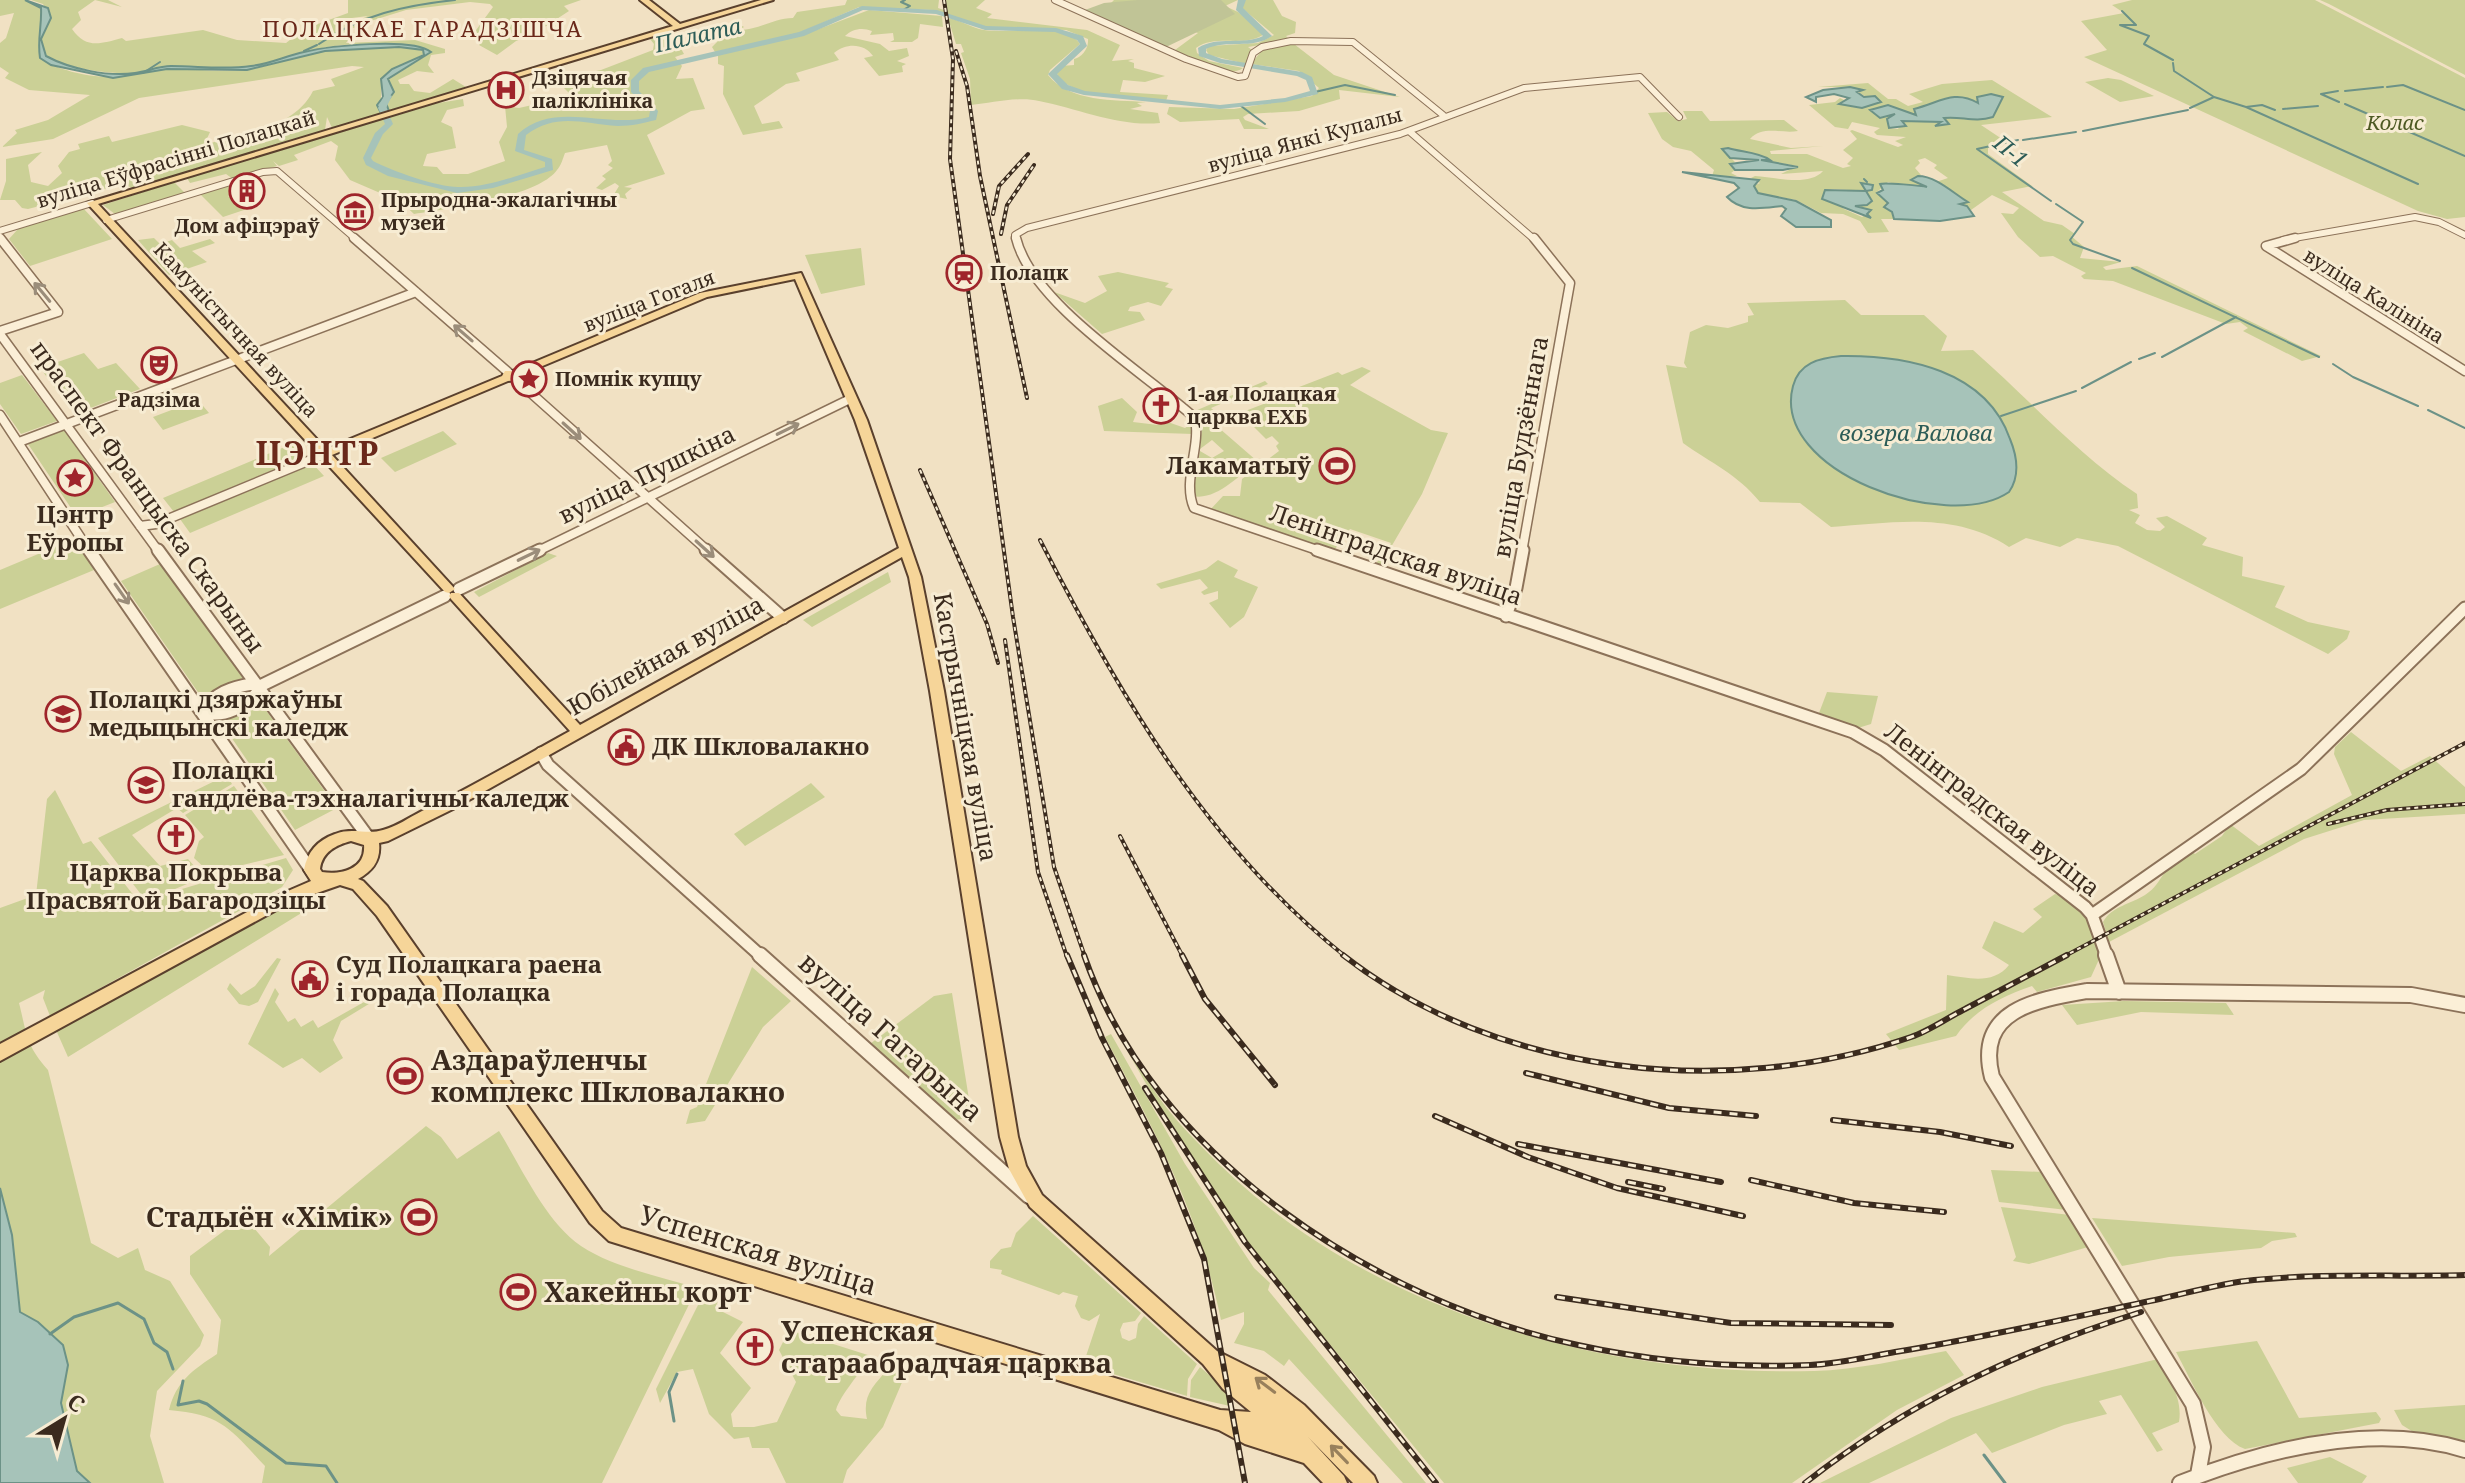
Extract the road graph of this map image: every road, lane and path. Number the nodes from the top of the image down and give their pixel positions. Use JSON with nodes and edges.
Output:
{"nodes":[{"id":1,"x":644,"y":0,"type":"edge"},
{"id":2,"x":769,"y":0,"type":"edge"},
{"id":3,"x":1055,"y":0,"type":"edge"},
{"id":4,"x":1066,"y":3,"type":"edge"},
{"id":5,"x":679,"y":27,"type":"junction"},
{"id":6,"x":1443,"y":115,"type":"junction"},
{"id":7,"x":1679,"y":117,"type":"dead end"},
{"id":8,"x":1409,"y":131,"type":"junction"},
{"id":9,"x":92,"y":203,"type":"junction"},
{"id":10,"x":106,"y":220,"type":"junction"},
{"id":11,"x":23,"y":224,"type":"junction"},
{"id":12,"x":0,"y":231,"type":"edge"},
{"id":13,"x":2465,"y":235,"type":"edge"},
{"id":14,"x":1,"y":240,"type":"edge"},
{"id":15,"x":798,"y":275,"type":"joint"},
{"id":16,"x":416,"y":292,"type":"junction"},
{"id":17,"x":0,"y":333,"type":"edge"},
{"id":18,"x":236,"y":360,"type":"junction"},
{"id":19,"x":2465,"y":371,"type":"edge"},
{"id":20,"x":512,"y":376,"type":"junction"},
{"id":21,"x":852,"y":398,"type":"junction"},
{"id":22,"x":0,"y":415,"type":"edge"},
{"id":23,"x":66,"y":424,"type":"junction"},
{"id":24,"x":19,"y":442,"type":"junction"},
{"id":25,"x":325,"y":454,"type":"junction"},
{"id":26,"x":647,"y":498,"type":"junction"},
{"id":27,"x":1190,"y":504,"type":"joint"},
{"id":28,"x":143,"y":530,"type":"junction"},
{"id":29,"x":906,"y":549,"type":"junction"},
{"id":30,"x":452,"y":593,"type":"junction"},
{"id":31,"x":2465,"y":608,"type":"edge"},
{"id":32,"x":1506,"y":616,"type":"junction"},
{"id":33,"x":783,"y":618,"type":"junction"},
{"id":34,"x":258,"y":687,"type":"junction"},
{"id":35,"x":204,"y":712,"type":"junction"},
{"id":36,"x":579,"y":732,"type":"junction"},
{"id":37,"x":541,"y":753,"type":"junction"},
{"id":38,"x":368,"y":847,"type":"junction"},
{"id":39,"x":321,"y":874,"type":"junction"},
{"id":40,"x":382,"y":911,"type":"junction"},
{"id":41,"x":2092,"y":915,"type":"junction"},
{"id":42,"x":2119,"y":992,"type":"junction"},
{"id":43,"x":2465,"y":1005,"type":"edge"},
{"id":44,"x":0,"y":1053,"type":"edge"},
{"id":45,"x":1036,"y":1201,"type":"junction"},
{"id":46,"x":1210,"y":1357,"type":"junction"},
{"id":47,"x":1255,"y":1402,"type":"junction"},
{"id":48,"x":1220,"y":1420,"type":"junction"},
{"id":49,"x":1249,"y":1423,"type":"junction"},
{"id":50,"x":1283,"y":1425,"type":"junction"},
{"id":51,"x":1311,"y":1425,"type":"junction"},
{"id":52,"x":2465,"y":1450,"type":"edge"},
{"id":53,"x":1309,"y":1454,"type":"junction"},
{"id":54,"x":2198,"y":1475,"type":"junction"},
{"id":55,"x":1337,"y":1483,"type":"edge"},
{"id":56,"x":1367,"y":1483,"type":"edge"},
{"id":57,"x":2180,"y":1483,"type":"edge"}],
"edges":[{"from":1,"to":5,"type":"main road"},
{"from":2,"to":5,"type":"main road"},
{"from":3,"to":4,"type":"street"},
{"from":4,"to":6,"type":"street"},
{"from":5,"to":9,"type":"main road","name":"вуліца Еўфрасінні Полацкай"},
{"from":6,"to":7,"type":"street","name":"вуліца Янкі Купалы"},
{"from":6,"to":8,"type":"street","name":"вуліца Янкі Купалы"},
{"from":8,"to":27,"type":"street","name":"вуліца Янкі Купалы"},
{"from":8,"to":32,"type":"street","name":"вуліца Будзённага"},
{"from":9,"to":10,"type":"main road","name":"Камуністычная вуліца"},
{"from":9,"to":11,"type":"street","name":"вуліца Еўфрасінні Полацкай"},
{"from":10,"to":16,"type":"street"},
{"from":10,"to":18,"type":"main road","name":"Камуністычная вуліца"},
{"from":11,"to":12,"type":"street","name":"вуліца Еўфрасінні Полацкай"},
{"from":11,"to":14,"type":"street"},
{"from":13,"to":19,"type":"street","name":"вуліца Калініна"},
{"from":17,"to":14,"type":"street","one_way":true},
{"from":15,"to":20,"type":"main road","name":"вуліца Гогаля"},
{"from":15,"to":21,"type":"main road","name":"Кастрычніцкая вуліца"},
{"from":16,"to":18,"type":"street"},
{"from":20,"to":16,"type":"street","one_way":true},
{"from":17,"to":23,"type":"street","name":"праспект Францыска Скарыны"},
{"from":18,"to":23,"type":"street"},
{"from":18,"to":25,"type":"main road","name":"Камуністычная вуліца"},
{"from":20,"to":25,"type":"main road","name":"вуліца Гогаля"},
{"from":20,"to":26,"type":"street","one_way":true},
{"from":26,"to":21,"type":"street","name":"вуліца Пушкіна","one_way":true},
{"from":21,"to":29,"type":"main road","name":"Кастрычніцкая вуліца"},
{"from":22,"to":24,"type":"street"},
{"from":23,"to":24,"type":"street"},
{"from":23,"to":28,"type":"street","name":"праспект Францыска Скарыны"},
{"from":24,"to":35,"type":"street","one_way":true},
{"from":25,"to":28,"type":"street","name":"вуліца Гогаля"},
{"from":25,"to":30,"type":"main road","name":"Камуністычная вуліца"},
{"from":30,"to":26,"type":"street","name":"вуліца Пушкіна","one_way":true},
{"from":26,"to":33,"type":"street","one_way":true},
{"from":27,"to":32,"type":"street","name":"Ленінградская вуліца"},
{"from":28,"to":34,"type":"street","name":"праспект Францыска Скарыны"},
{"from":29,"to":33,"type":"main road","name":"Юбілейная вуліца"},
{"from":29,"to":45,"type":"main road","name":"Кастрычніцкая вуліца"},
{"from":30,"to":34,"type":"street","name":"вуліца Пушкіна"},
{"from":30,"to":36,"type":"main road","name":"Камуністычная вуліца"},
{"from":31,"to":41,"type":"street"},
{"from":32,"to":41,"type":"street","name":"Ленінградская вуліца"},
{"from":33,"to":36,"type":"main road","name":"Юбілейная вуліца"},
{"from":34,"to":35,"type":"street","name":"вуліца Пушкіна"},
{"from":34,"to":35,"type":"street","name":"вуліца Пушкіна"},
{"from":34,"to":38,"type":"street","name":"праспект Францыска Скарыны"},
{"from":35,"to":39,"type":"street"},
{"from":36,"to":37,"type":"main road","name":"Юбілейная вуліца"},
{"from":37,"to":38,"type":"main road","name":"Юбілейная вуліца"},
{"from":37,"to":45,"type":"street","name":"вуліца Гагарына"},
{"from":38,"to":39,"type":"main road"},
{"from":38,"to":39,"type":"main road"},
{"from":38,"to":40,"type":"main road","name":"Успенская вуліца"},
{"from":39,"to":40,"type":"main road","name":"Успенская вуліца"},
{"from":39,"to":44,"type":"main road"},
{"from":40,"to":48,"type":"main road","name":"Успенская вуліца"},
{"from":41,"to":42,"type":"street","name":"Ленінградская вуліца"},
{"from":42,"to":43,"type":"street"},
{"from":42,"to":54,"type":"street"},
{"from":45,"to":46,"type":"main road","name":"вуліца Гагарына"},
{"from":46,"to":47,"type":"main road","name":"вуліца Гагарына"},
{"from":51,"to":46,"type":"main road","name":"вуліца Гагарына","one_way":true},
{"from":47,"to":49,"type":"main road"},
{"from":47,"to":50,"type":"main road","name":"вуліца Гагарына"},
{"from":48,"to":49,"type":"main road","name":"Успенская вуліца"},
{"from":48,"to":53,"type":"main road","name":"Успенская вуліца"},
{"from":49,"to":50,"type":"main road","name":"Успенская вуліца"},
{"from":50,"to":51,"type":"main road","name":"Успенская вуліца"},
{"from":50,"to":53,"type":"main road","name":"вуліца Гагарына"},
{"from":56,"to":51,"type":"main road","name":"вуліца Гагарына","one_way":true},
{"from":52,"to":54,"type":"street"},
{"from":53,"to":55,"type":"main road","name":"вуліца Гагарына"},
{"from":54,"to":57,"type":"street"}]}
